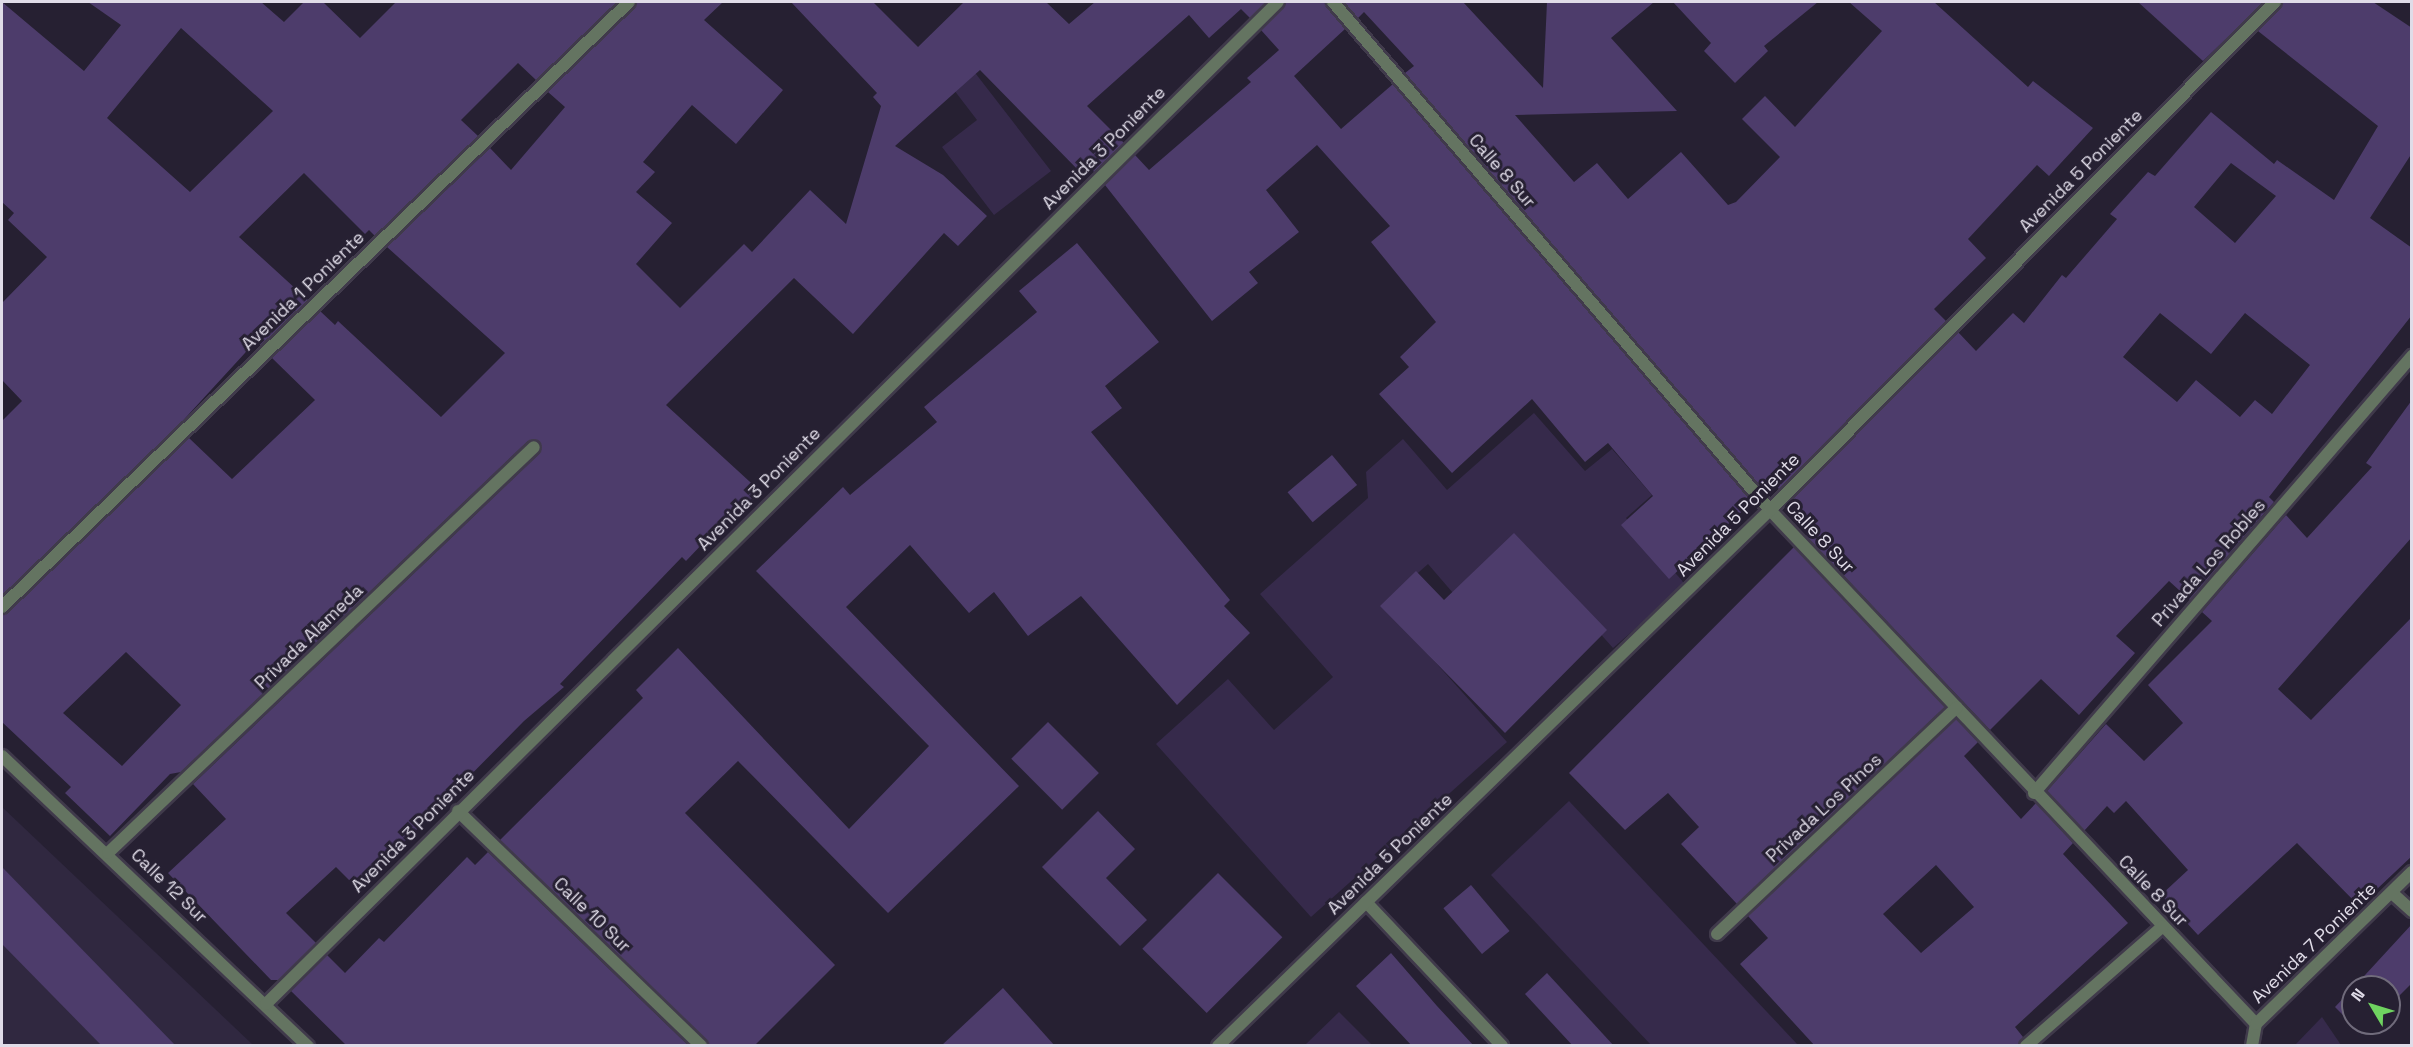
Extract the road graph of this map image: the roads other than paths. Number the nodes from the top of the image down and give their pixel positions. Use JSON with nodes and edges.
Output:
{"nodes":[{"id":1,"x":629,"y":2,"type":"edge"},
{"id":2,"x":1278,"y":2,"type":"edge"},
{"id":3,"x":1333,"y":2,"type":"edge"},
{"id":4,"x":2275,"y":2,"type":"edge"},
{"id":5,"x":2412,"y":356,"type":"edge"},
{"id":6,"x":534,"y":447,"type":"dead end"},
{"id":7,"x":1770,"y":510,"type":"junction"},
{"id":8,"x":2,"y":607,"type":"edge"},
{"id":9,"x":1957,"y":707,"type":"junction"},
{"id":10,"x":2,"y":756,"type":"edge"},
{"id":11,"x":2034,"y":793,"type":"junction"},
{"id":12,"x":458,"y":811,"type":"junction"},
{"id":13,"x":108,"y":853,"type":"junction"},
{"id":14,"x":2412,"y":872,"type":"edge"},
{"id":15,"x":2392,"y":893,"type":"junction"},
{"id":16,"x":1366,"y":902,"type":"junction"},
{"id":17,"x":2412,"y":911,"type":"edge"},
{"id":18,"x":2162,"y":927,"type":"junction"},
{"id":19,"x":1717,"y":934,"type":"dead end"},
{"id":20,"x":266,"y":1004,"type":"junction"},
{"id":21,"x":2256,"y":1024,"type":"junction"},
{"id":22,"x":308,"y":1046,"type":"edge"},
{"id":23,"x":701,"y":1046,"type":"edge"},
{"id":24,"x":1218,"y":1046,"type":"edge"},
{"id":25,"x":1502,"y":1046,"type":"edge"},
{"id":26,"x":2026,"y":1046,"type":"edge"},
{"id":27,"x":2252,"y":1046,"type":"edge"}],
"edges":[{"from":1,"to":8,"type":"street","name":"Avenida 1 Poniente"},
{"from":2,"to":12,"type":"street","name":"Avenida 3 Poniente"},
{"from":3,"to":7,"type":"street","name":"Calle 8 Sur"},
{"from":4,"to":7,"type":"street","name":"Avenida 5 Poniente"},
{"from":5,"to":11,"type":"street","name":"Privada Los Robles"},
{"from":6,"to":13,"type":"street","name":"Privada Alameda"},
{"from":7,"to":9,"type":"street","name":"Calle 8 Sur"},
{"from":7,"to":16,"type":"street","name":"Avenida 5 Poniente"},
{"from":9,"to":11,"type":"street","name":"Calle 8 Sur"},
{"from":9,"to":19,"type":"street","name":"Privada Los Pinos"},
{"from":10,"to":13,"type":"street","name":"Calle 12 Sur"},
{"from":11,"to":18,"type":"street","name":"Calle 8 Sur"},
{"from":12,"to":20,"type":"street","name":"Avenida 3 Poniente"},
{"from":12,"to":23,"type":"street","name":"Calle 10 Sur"},
{"from":13,"to":20,"type":"street","name":"Calle 12 Sur"},
{"from":14,"to":15,"type":"street","name":"Avenida 7 Poniente"},
{"from":15,"to":17,"type":"street"},
{"from":15,"to":21,"type":"street","name":"Avenida 7 Poniente"},
{"from":16,"to":24,"type":"street","name":"Avenida 5 Poniente"},
{"from":16,"to":25,"type":"street"},
{"from":18,"to":21,"type":"street","name":"Calle 8 Sur"},
{"from":18,"to":26,"type":"street"},
{"from":20,"to":22,"type":"street","name":"Calle 12 Sur"},
{"from":21,"to":27,"type":"street","name":"Avenida 7 Poniente"}]}
